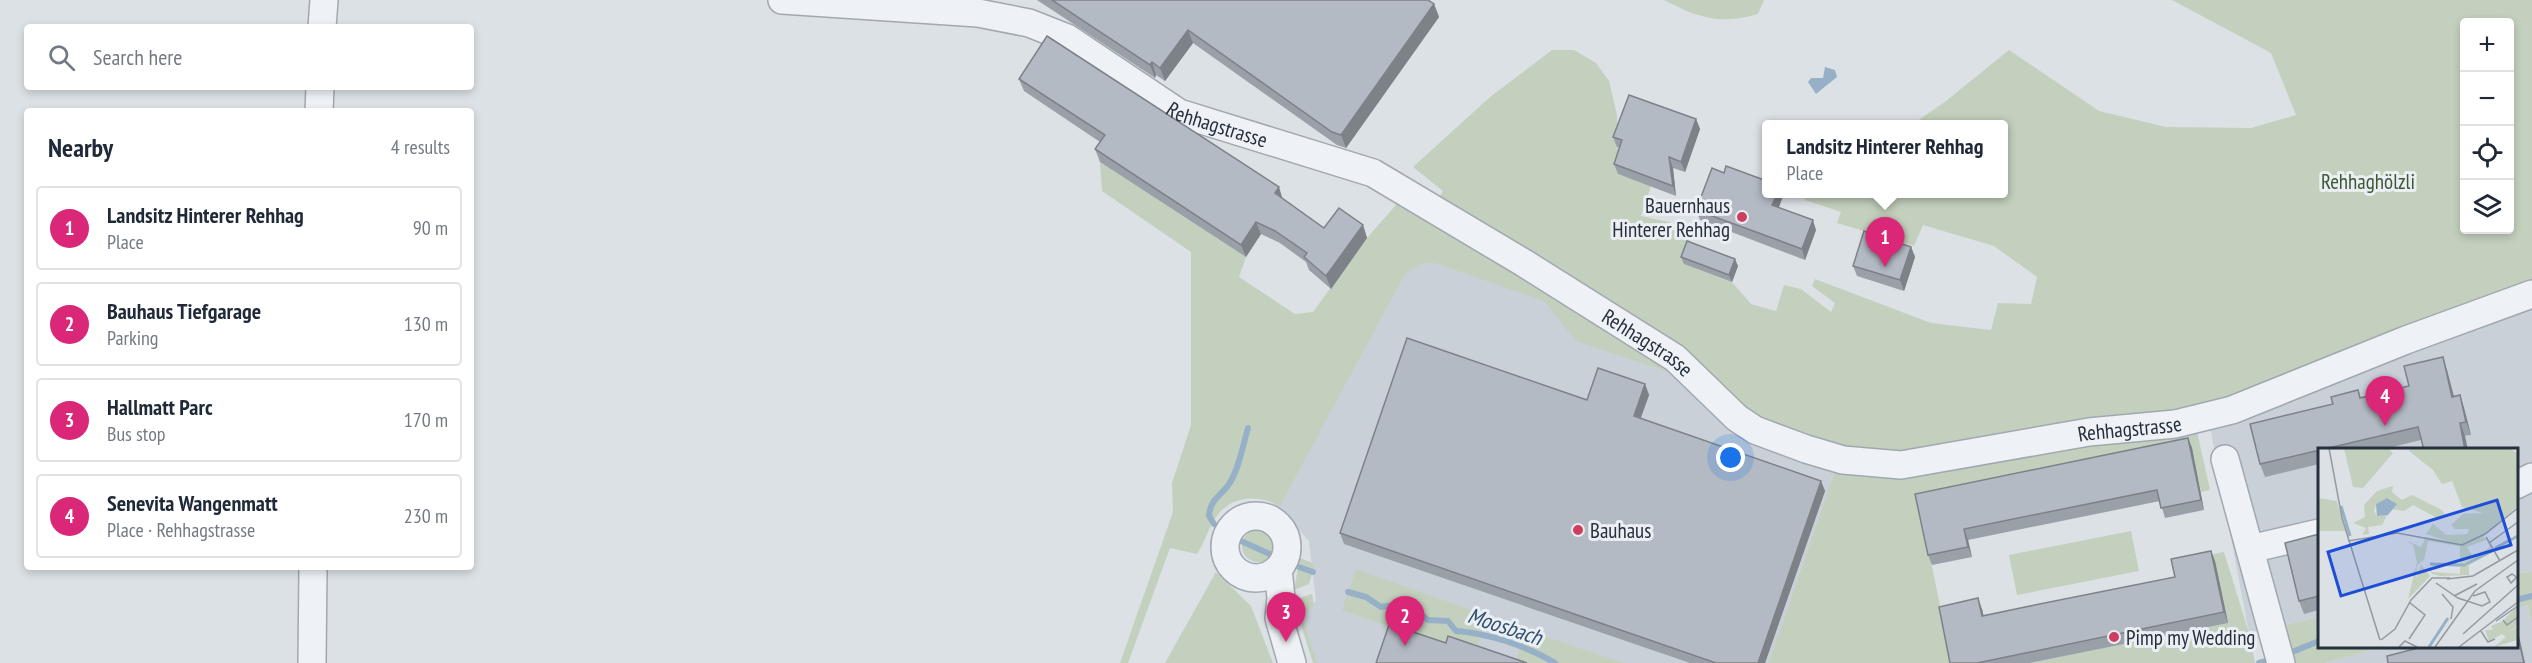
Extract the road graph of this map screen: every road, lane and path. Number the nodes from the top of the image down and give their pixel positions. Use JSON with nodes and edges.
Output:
{"nodes":[{"id":1,"x":324,"y":0,"type":"edge"},
{"id":2,"x":782,"y":0,"type":"edge"},
{"id":3,"x":322,"y":24,"type":"edge"},
{"id":4,"x":320,"y":90,"type":"edge"},
{"id":5,"x":319,"y":108,"type":"edge"},
{"id":6,"x":2532,"y":294,"type":"edge"},
{"id":7,"x":2225,"y":459,"type":"dead end"},
{"id":8,"x":2532,"y":477,"type":"edge"},
{"id":9,"x":2517,"y":484,"type":"edge"},
{"id":10,"x":2318,"y":533,"type":"edge"},
{"id":11,"x":2250,"y":549,"type":"junction"},
{"id":12,"x":1278,"y":569,"type":"junction"},
{"id":13,"x":313,"y":570,"type":"edge"},
{"id":14,"x":1246,"y":576,"type":"junction"},
{"id":15,"x":1278,"y":618,"type":"junction"},
{"id":16,"x":2278,"y":654,"type":"edge"},
{"id":17,"x":312,"y":663,"type":"edge"},
{"id":18,"x":1292,"y":663,"type":"edge"}],
"edges":[{"from":1,"to":3,"type":"street"},
{"from":2,"to":6,"type":"street","name":"Rehhagstrasse"},
{"from":4,"to":5,"type":"street"},
{"from":7,"to":11,"type":"street"},
{"from":8,"to":9,"type":"street"},
{"from":10,"to":11,"type":"street"},
{"from":11,"to":16,"type":"street"},
{"from":12,"to":14,"type":"street"},
{"from":12,"to":14,"type":"street"},
{"from":12,"to":15,"type":"street"},
{"from":13,"to":17,"type":"street"},
{"from":14,"to":15,"type":"street"},
{"from":15,"to":18,"type":"street"}]}
